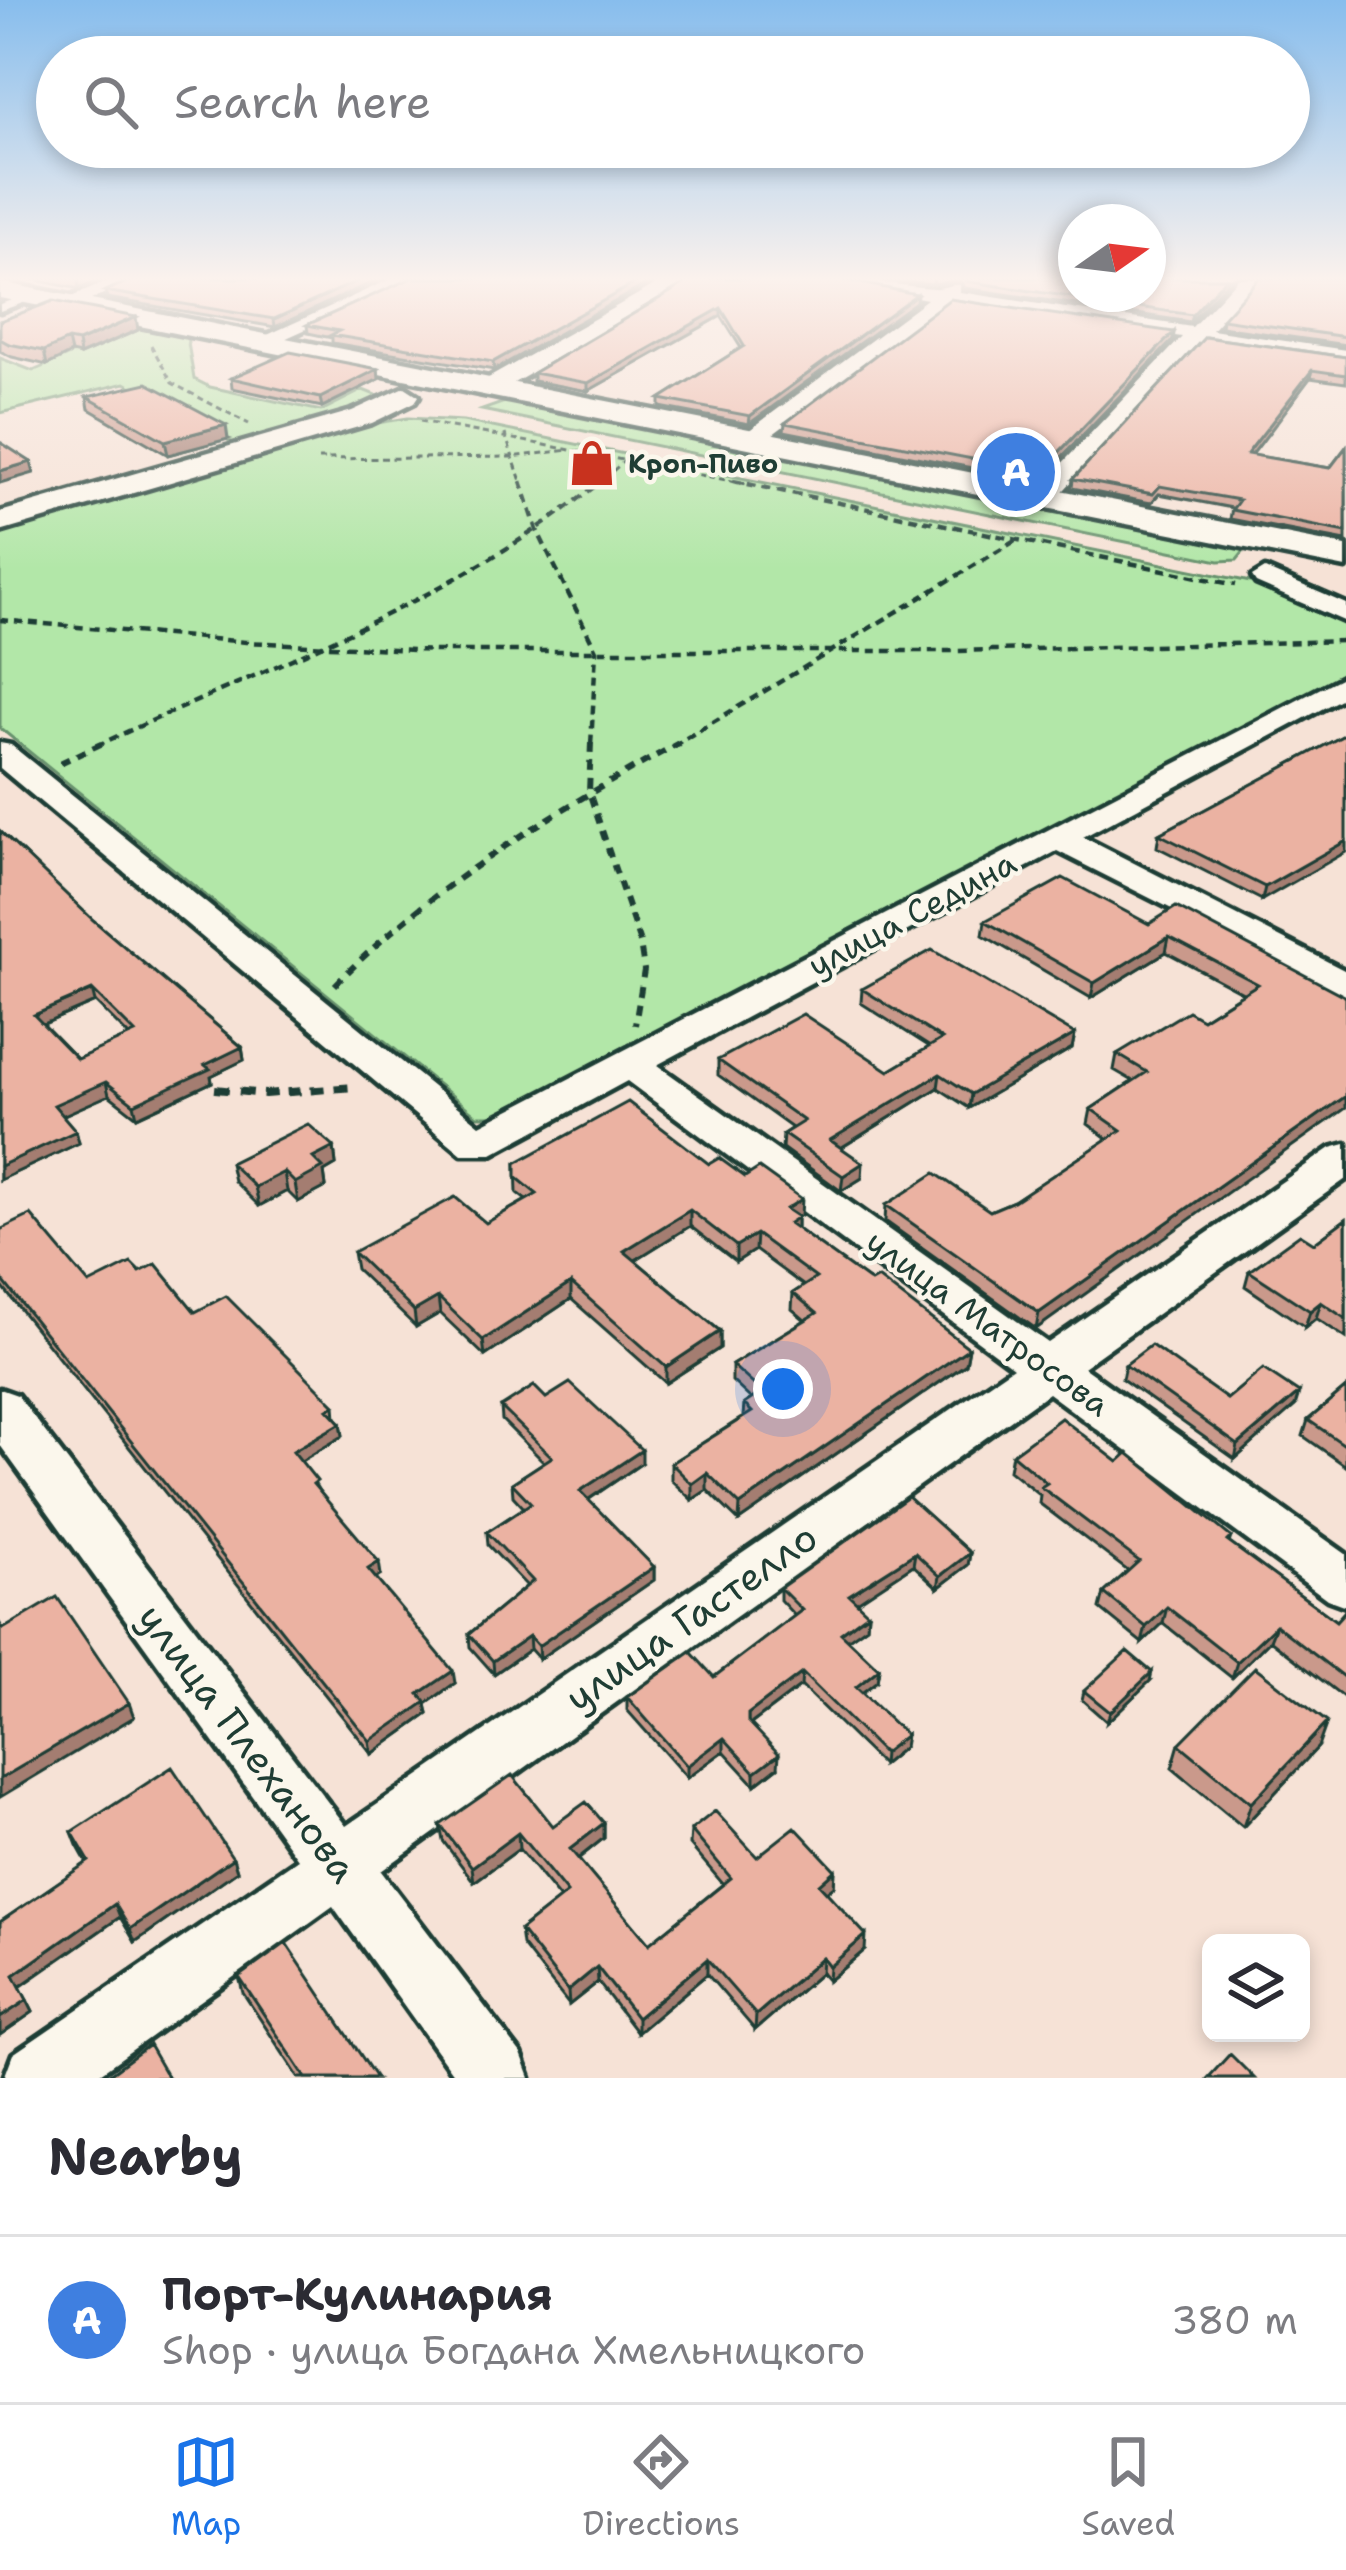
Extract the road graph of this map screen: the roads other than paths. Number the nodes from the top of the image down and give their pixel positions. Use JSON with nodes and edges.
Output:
{"nodes":[{"id":1,"x":373,"y":375,"type":"edge"},
{"id":2,"x":432,"y":375,"type":"edge"},
{"id":3,"x":496,"y":375,"type":"edge"},
{"id":4,"x":838,"y":375,"type":"edge"},
{"id":5,"x":1159,"y":375,"type":"edge"},
{"id":6,"x":478,"y":384,"type":"junction"},
{"id":7,"x":415,"y":402,"type":"junction"},
{"id":8,"x":752,"y":439,"type":"junction"},
{"id":9,"x":1044,"y":496,"type":"junction"},
{"id":10,"x":0,"y":522,"type":"edge"},
{"id":11,"x":1346,"y":556,"type":"edge"},
{"id":12,"x":1258,"y":570,"type":"junction"},
{"id":13,"x":1346,"y":593,"type":"edge"},
{"id":14,"x":1346,"y":614,"type":"edge"},
{"id":15,"x":1346,"y":684,"type":"edge"},
{"id":16,"x":0,"y":752,"type":"edge"},
{"id":17,"x":15,"y":782,"type":"edge"},
{"id":18,"x":1057,"y":837,"type":"junction"},
{"id":19,"x":1346,"y":986,"type":"edge"},
{"id":20,"x":629,"y":1064,"type":"junction"},
{"id":21,"x":1346,"y":1158,"type":"edge"},
{"id":22,"x":1048,"y":1368,"type":"junction"},
{"id":23,"x":0,"y":1408,"type":"edge"},
{"id":24,"x":1346,"y":1583,"type":"edge"},
{"id":25,"x":337,"y":1863,"type":"junction"},
{"id":26,"x":38,"y":2078,"type":"edge"},
{"id":27,"x":497,"y":2078,"type":"edge"}],
"edges":[{"from":1,"to":7,"type":"main road"},
{"from":2,"to":6,"type":"main road"},
{"from":3,"to":6,"type":"street"},
{"from":4,"to":8,"type":"street"},
{"from":5,"to":9,"type":"street"},
{"from":6,"to":7,"type":"main road"},
{"from":6,"to":8,"type":"main road"},
{"from":7,"to":10,"type":"street"},
{"from":7,"to":12,"type":"main road"},
{"from":8,"to":9,"type":"main road"},
{"from":9,"to":12,"type":"main road"},
{"from":11,"to":12,"type":"main road"},
{"from":12,"to":13,"type":"main road"},
{"from":12,"to":14,"type":"street"},
{"from":15,"to":18,"type":"street","name":"улица Седина"},
{"from":16,"to":17,"type":"street"},
{"from":17,"to":20,"type":"street","name":"улица Седина"},
{"from":18,"to":19,"type":"street"},
{"from":18,"to":20,"type":"street","name":"улица Седина"},
{"from":20,"to":22,"type":"street","name":"улица Матросова"},
{"from":21,"to":22,"type":"street","name":"улица Гастелло"},
{"from":22,"to":24,"type":"street","name":"улица Матросова"},
{"from":22,"to":25,"type":"street","name":"улица Гастелло"},
{"from":23,"to":25,"type":"street","name":"улица Плеханова"},
{"from":25,"to":26,"type":"street","name":"улица Гастелло"},
{"from":25,"to":27,"type":"street","name":"улица Плеханова"}]}
